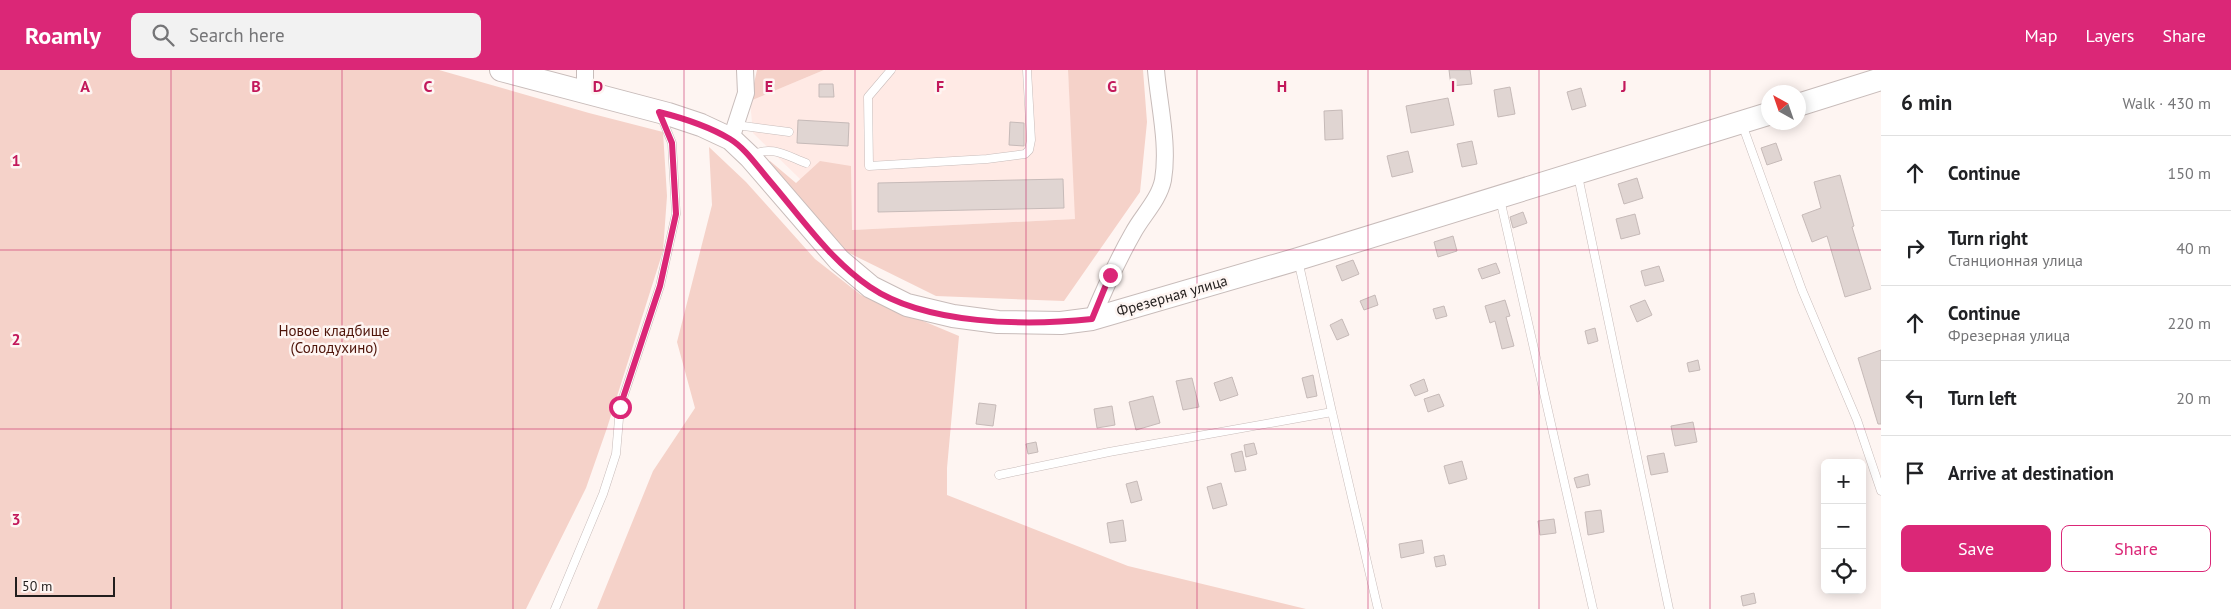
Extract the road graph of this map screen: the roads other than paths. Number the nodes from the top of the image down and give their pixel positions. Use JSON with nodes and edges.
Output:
{"nodes":[{"id":1,"x":501,"y":70,"type":"edge"},
{"id":2,"x":745,"y":70,"type":"edge"},
{"id":3,"x":891,"y":70,"type":"edge"},
{"id":4,"x":1027,"y":70,"type":"edge"},
{"id":5,"x":1156,"y":70,"type":"edge"},
{"id":6,"x":1881,"y":79,"type":"edge"},
{"id":7,"x":585,"y":81,"type":"edge"},
{"id":8,"x":1806,"y":102,"type":"edge"},
{"id":9,"x":659,"y":112,"type":"junction"},
{"id":10,"x":1761,"y":116,"type":"edge"},
{"id":11,"x":1742,"y":122,"type":"junction"},
{"id":12,"x":734,"y":132,"type":"junction"},
{"id":13,"x":789,"y":132,"type":"dead end"},
{"id":14,"x":750,"y":157,"type":"junction"},
{"id":15,"x":806,"y":163,"type":"dead end"},
{"id":16,"x":1577,"y":172,"type":"junction"},
{"id":17,"x":1499,"y":198,"type":"junction"},
{"id":18,"x":1298,"y":259,"type":"junction"},
{"id":19,"x":1092,"y":319,"type":"junction"},
{"id":20,"x":1332,"y":412,"type":"junction"},
{"id":21,"x":999,"y":475,"type":"dead end"},
{"id":22,"x":1881,"y":491,"type":"edge"},
{"id":23,"x":555,"y":609,"type":"edge"},
{"id":24,"x":1378,"y":609,"type":"edge"},
{"id":25,"x":1594,"y":609,"type":"edge"},
{"id":26,"x":1669,"y":609,"type":"edge"}],
"edges":[{"from":1,"to":7,"type":"street","name":"Фрезерная улица"},
{"from":2,"to":12,"type":"street"},
{"from":3,"to":4,"type":"lane"},
{"from":5,"to":19,"type":"street"},
{"from":6,"to":8,"type":"street"},
{"from":7,"to":9,"type":"street","name":"Фрезерная улица"},
{"from":9,"to":12,"type":"street","name":"Фрезерная улица"},
{"from":9,"to":23,"type":"lane"},
{"from":10,"to":11,"type":"street","name":"Фрезерная улица"},
{"from":11,"to":16,"type":"street","name":"Фрезерная улица"},
{"from":11,"to":22,"type":"lane"},
{"from":12,"to":13,"type":"lane"},
{"from":12,"to":14,"type":"street","name":"Фрезерная улица"},
{"from":14,"to":15,"type":"lane"},
{"from":14,"to":19,"type":"street","name":"Фрезерная улица"},
{"from":16,"to":17,"type":"street","name":"Фрезерная улица"},
{"from":16,"to":26,"type":"lane"},
{"from":17,"to":18,"type":"street","name":"Фрезерная улица"},
{"from":17,"to":25,"type":"lane"},
{"from":18,"to":19,"type":"street","name":"Фрезерная улица"},
{"from":18,"to":20,"type":"lane"},
{"from":20,"to":21,"type":"lane"},
{"from":20,"to":24,"type":"lane"}]}
